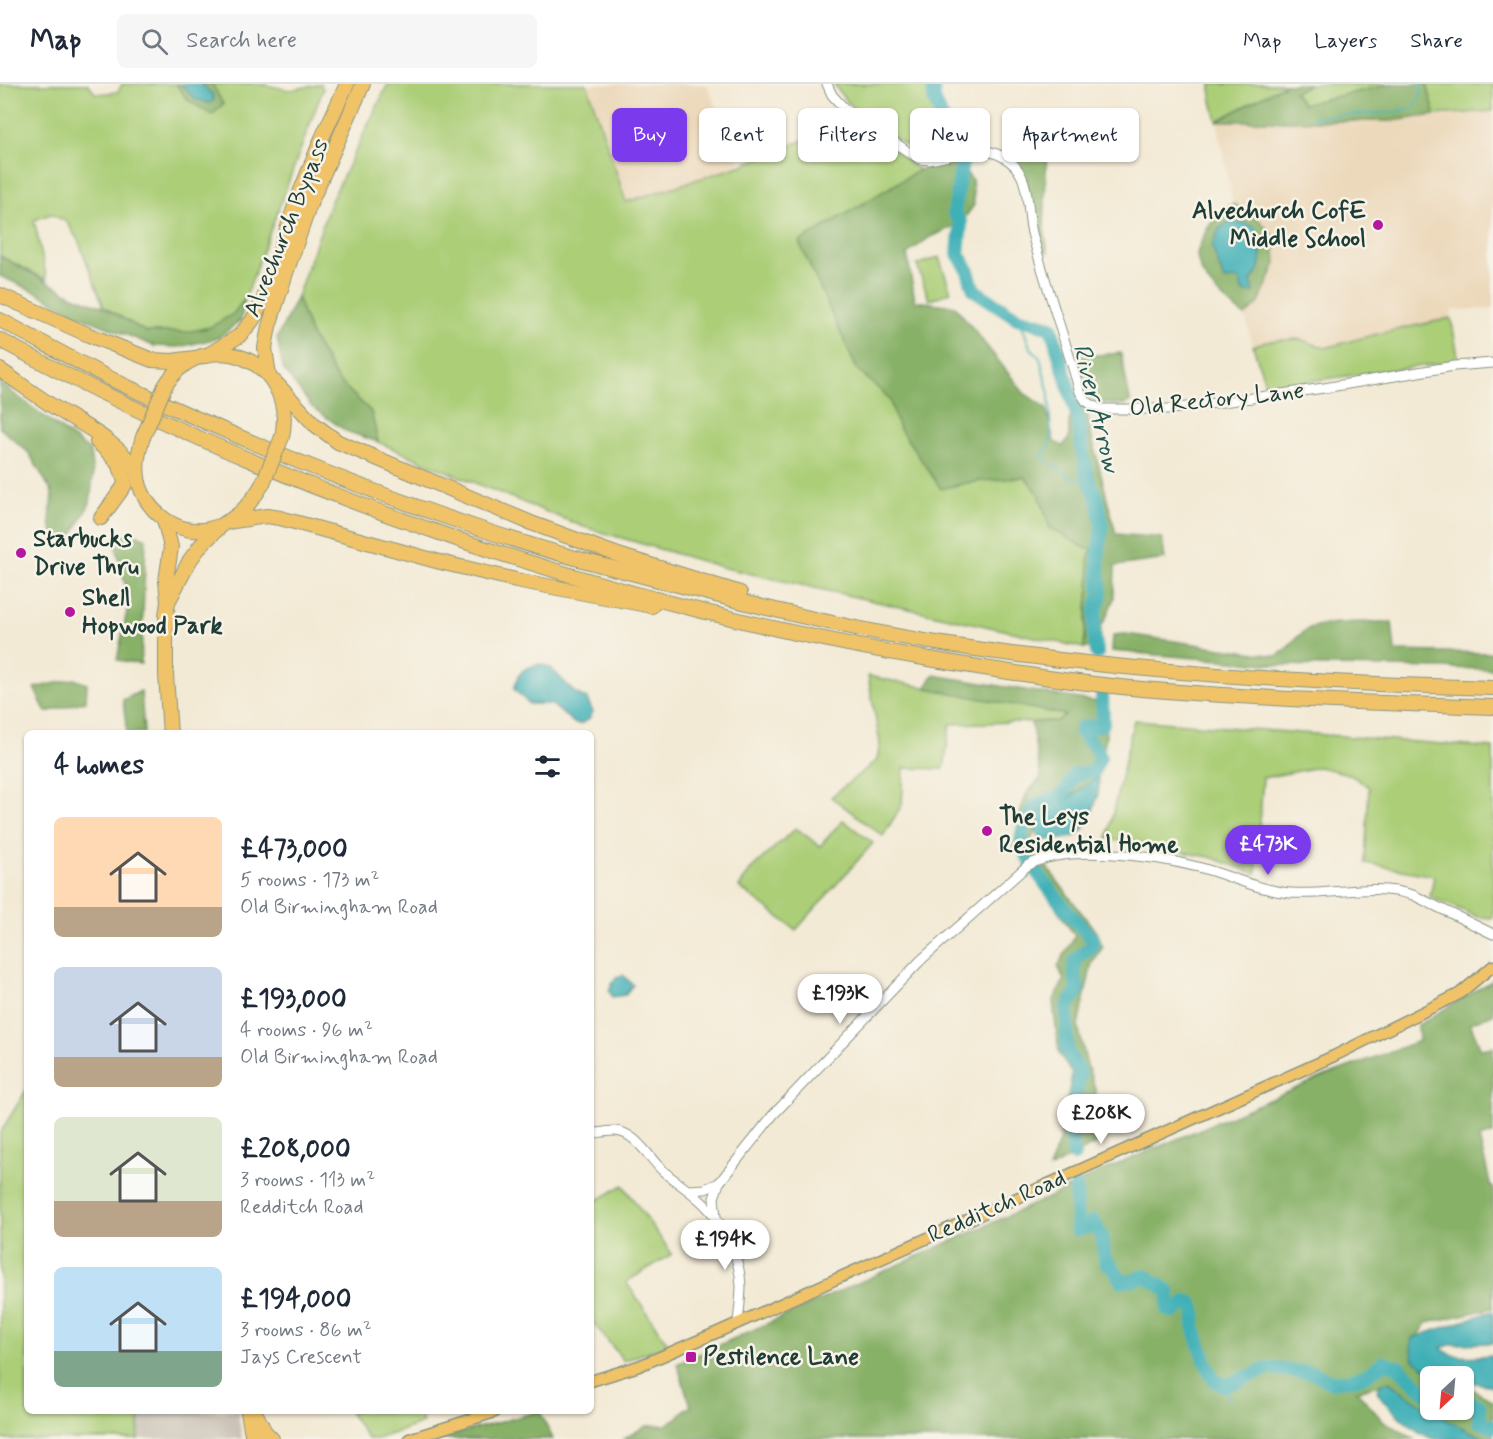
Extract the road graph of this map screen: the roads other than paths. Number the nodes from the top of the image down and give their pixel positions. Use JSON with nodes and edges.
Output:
{"nodes":[{"id":1,"x":347,"y":84,"type":"edge"},
{"id":2,"x":363,"y":84,"type":"edge"},
{"id":3,"x":827,"y":84,"type":"edge"},
{"id":4,"x":0,"y":295,"type":"edge"},
{"id":5,"x":0,"y":320,"type":"edge"},
{"id":6,"x":0,"y":340,"type":"edge"},
{"id":7,"x":201,"y":357,"type":"junction"},
{"id":8,"x":1493,"y":363,"type":"edge"},
{"id":9,"x":0,"y":370,"type":"edge"},
{"id":10,"x":272,"y":379,"type":"junction"},
{"id":11,"x":51,"y":405,"type":"junction"},
{"id":12,"x":137,"y":471,"type":"junction"},
{"id":13,"x":101,"y":518,"type":"dead end"},
{"id":14,"x":164,"y":519,"type":"junction"},
{"id":15,"x":225,"y":523,"type":"junction"},
{"id":16,"x":168,"y":602,"type":"junction"},
{"id":17,"x":698,"y":611,"type":"junction"},
{"id":18,"x":800,"y":616,"type":"junction"},
{"id":19,"x":1493,"y":688,"type":"edge"},
{"id":20,"x":1493,"y":707,"type":"edge"},
{"id":21,"x":170,"y":730,"type":"edge"},
{"id":22,"x":1493,"y":934,"type":"edge"},
{"id":23,"x":1492,"y":967,"type":"edge"},
{"id":24,"x":594,"y":1134,"type":"edge"},
{"id":25,"x":719,"y":1184,"type":"junction"},
{"id":26,"x":688,"y":1190,"type":"junction"},
{"id":27,"x":716,"y":1218,"type":"junction"},
{"id":28,"x":738,"y":1323,"type":"junction"},
{"id":29,"x":594,"y":1380,"type":"edge"},
{"id":30,"x":248,"y":1414,"type":"edge"},
{"id":31,"x":256,"y":1414,"type":"edge"},
{"id":32,"x":489,"y":1414,"type":"edge"},
{"id":33,"x":253,"y":1439,"type":"edge"},
{"id":34,"x":272,"y":1439,"type":"edge"},
{"id":35,"x":409,"y":1439,"type":"edge"}],
"edges":[{"from":1,"to":7,"type":"highway","name":"Alvechurch Bypass"},
{"from":2,"to":10,"type":"highway","name":"Alvechurch Bypass"},
{"from":3,"to":8,"type":"street","name":"Old Rectory Lane"},
{"from":4,"to":7,"type":"highway"},
{"from":5,"to":18,"type":"highway"},
{"from":6,"to":17,"type":"highway"},
{"from":7,"to":10,"type":"highway"},
{"from":7,"to":12,"type":"highway","bridge":true},
{"from":9,"to":11,"type":"highway"},
{"from":10,"to":15,"type":"highway","bridge":true},
{"from":10,"to":18,"type":"highway"},
{"from":11,"to":12,"type":"highway"},
{"from":11,"to":13,"type":"highway"},
{"from":12,"to":14,"type":"highway"},
{"from":14,"to":15,"type":"highway"},
{"from":14,"to":16,"type":"highway"},
{"from":15,"to":16,"type":"highway"},
{"from":15,"to":17,"type":"highway"},
{"from":16,"to":21,"type":"highway"},
{"from":17,"to":20,"type":"highway"},
{"from":18,"to":19,"type":"highway"},
{"from":22,"to":25,"type":"street"},
{"from":23,"to":28,"type":"main road","name":"Redditch Road"},
{"from":24,"to":26,"type":"street"},
{"from":25,"to":26,"type":"street"},
{"from":25,"to":27,"type":"street"},
{"from":26,"to":27,"type":"street"},
{"from":27,"to":28,"type":"street"},
{"from":28,"to":29,"type":"main road","name":"Redditch Road"},
{"from":30,"to":33,"type":"highway"},
{"from":31,"to":34,"type":"highway"},
{"from":32,"to":35,"type":"main road"}]}
